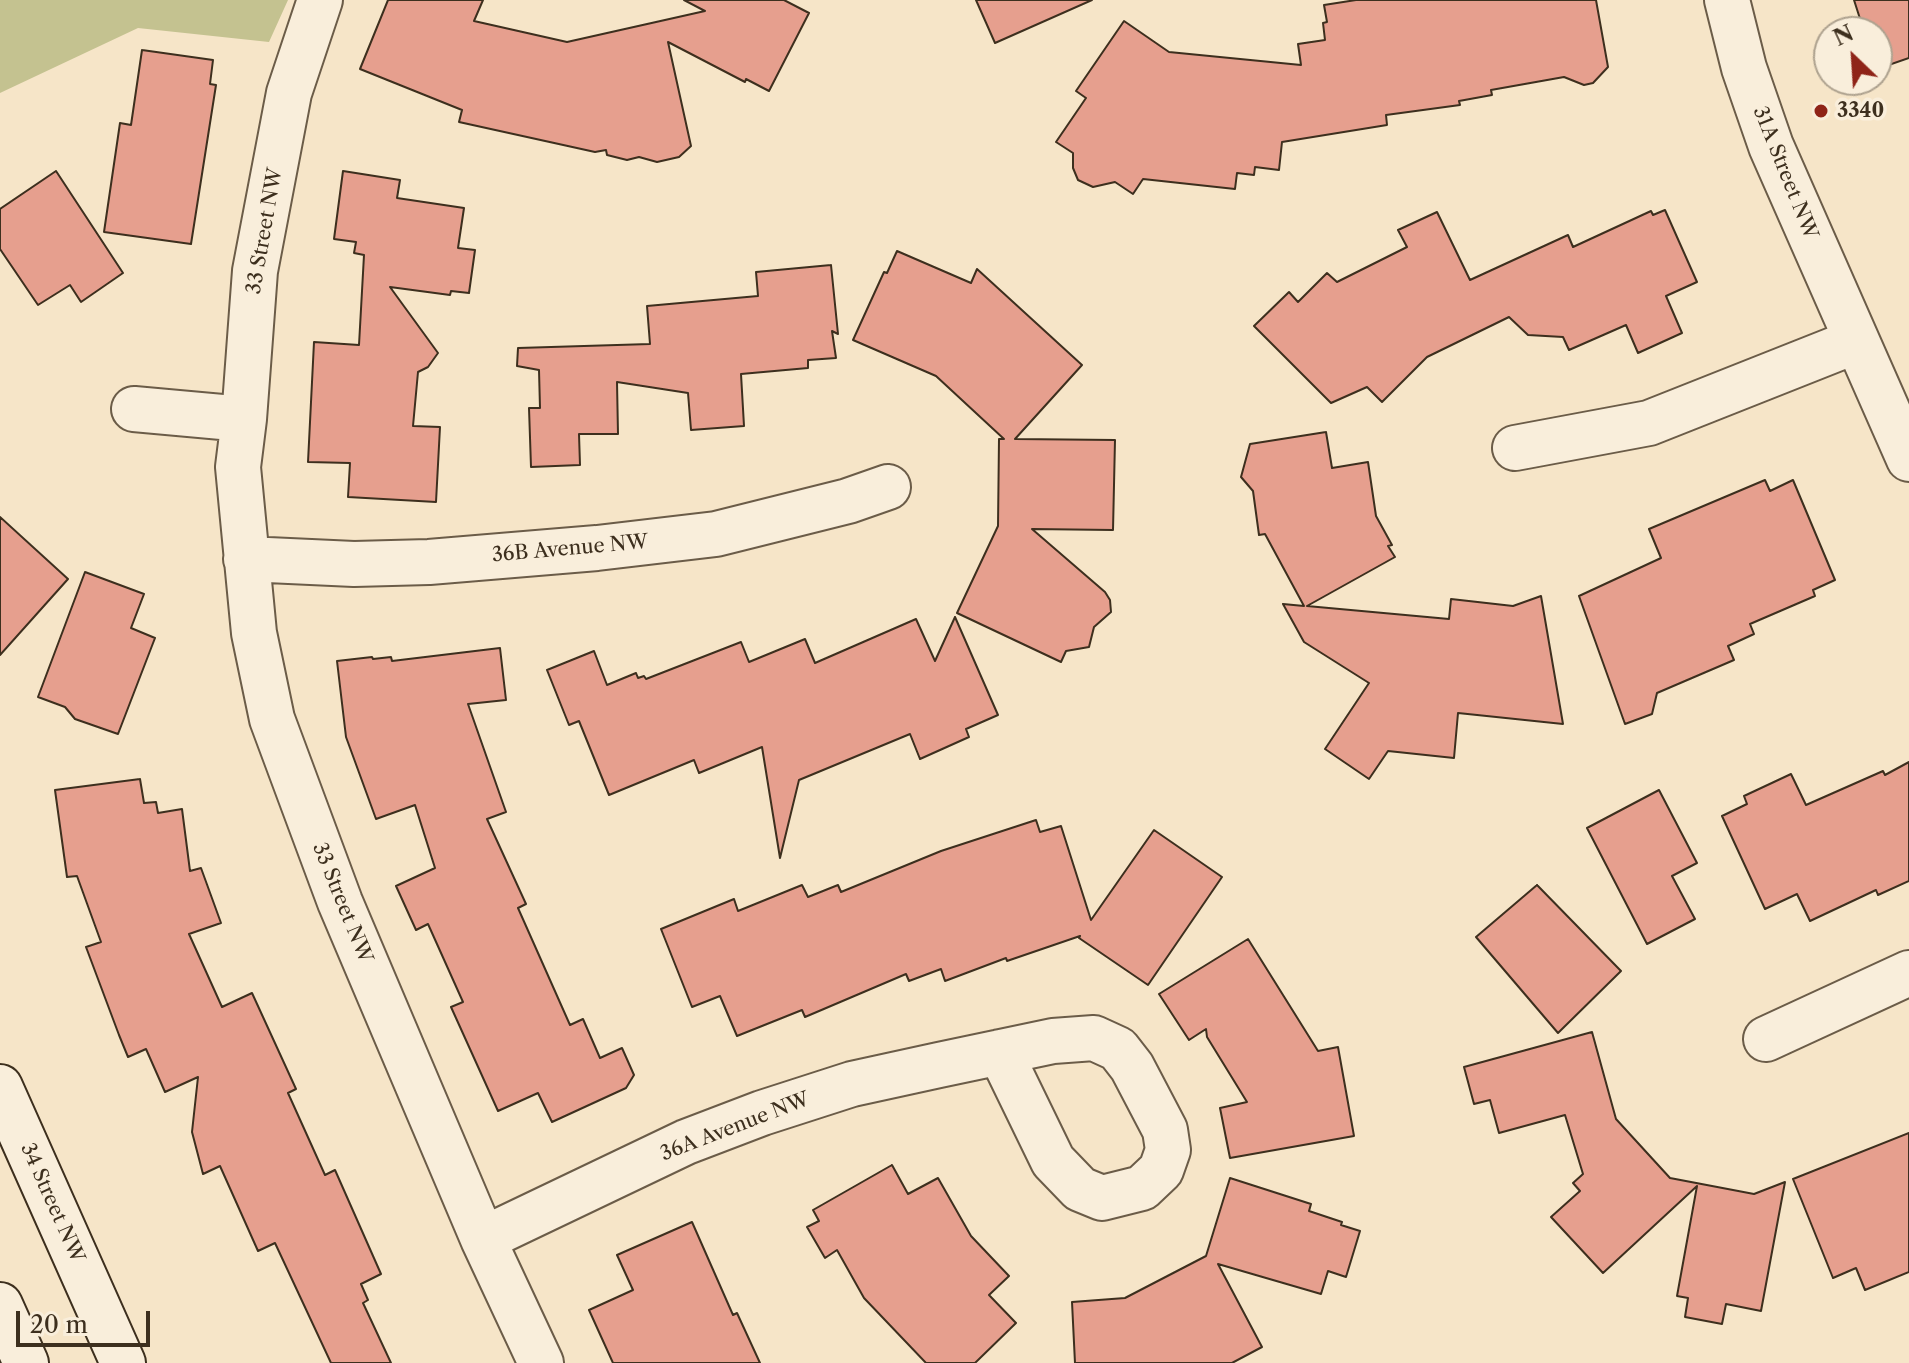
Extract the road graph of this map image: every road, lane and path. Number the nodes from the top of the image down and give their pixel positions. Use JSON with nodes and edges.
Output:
{"nodes":[{"id":1,"x":320,"y":0,"type":"edge"},
{"id":2,"x":1727,"y":0,"type":"edge"},
{"id":3,"x":1856,"y":341,"type":"junction"},
{"id":4,"x":134,"y":409,"type":"dead end"},
{"id":5,"x":244,"y":419,"type":"junction"},
{"id":6,"x":1515,"y":448,"type":"dead end"},
{"id":7,"x":1909,"y":459,"type":"edge"},
{"id":8,"x":888,"y":487,"type":"dead end"},
{"id":9,"x":246,"y":559,"type":"junction"},
{"id":10,"x":1909,"y":973,"type":"edge"},
{"id":11,"x":1766,"y":1039,"type":"dead end"},
{"id":12,"x":1000,"y":1052,"type":"dead end"},
{"id":13,"x":0,"y":1087,"type":"edge"},
{"id":14,"x":483,"y":1239,"type":"junction"},
{"id":15,"x":0,"y":1305,"type":"edge"},
{"id":16,"x":26,"y":1363,"type":"edge"},
{"id":17,"x":123,"y":1363,"type":"edge"},
{"id":18,"x":541,"y":1363,"type":"edge"}],
"edges":[{"from":1,"to":5,"type":"street","name":"33 Street NW"},
{"from":2,"to":3,"type":"street","name":"31A Street NW"},
{"from":3,"to":6,"type":"street"},
{"from":3,"to":7,"type":"street","name":"31A Street NW"},
{"from":4,"to":5,"type":"street"},
{"from":5,"to":9,"type":"street","name":"33 Street NW"},
{"from":8,"to":9,"type":"street","name":"36B Avenue NW"},
{"from":9,"to":14,"type":"street","name":"33 Street NW"},
{"from":10,"to":11,"type":"street"},
{"from":12,"to":14,"type":"street","name":"36A Avenue NW"},
{"from":13,"to":17,"type":"street","name":"34 Street NW"},
{"from":14,"to":18,"type":"street","name":"33 Street NW"},
{"from":15,"to":16,"type":"street"}]}
